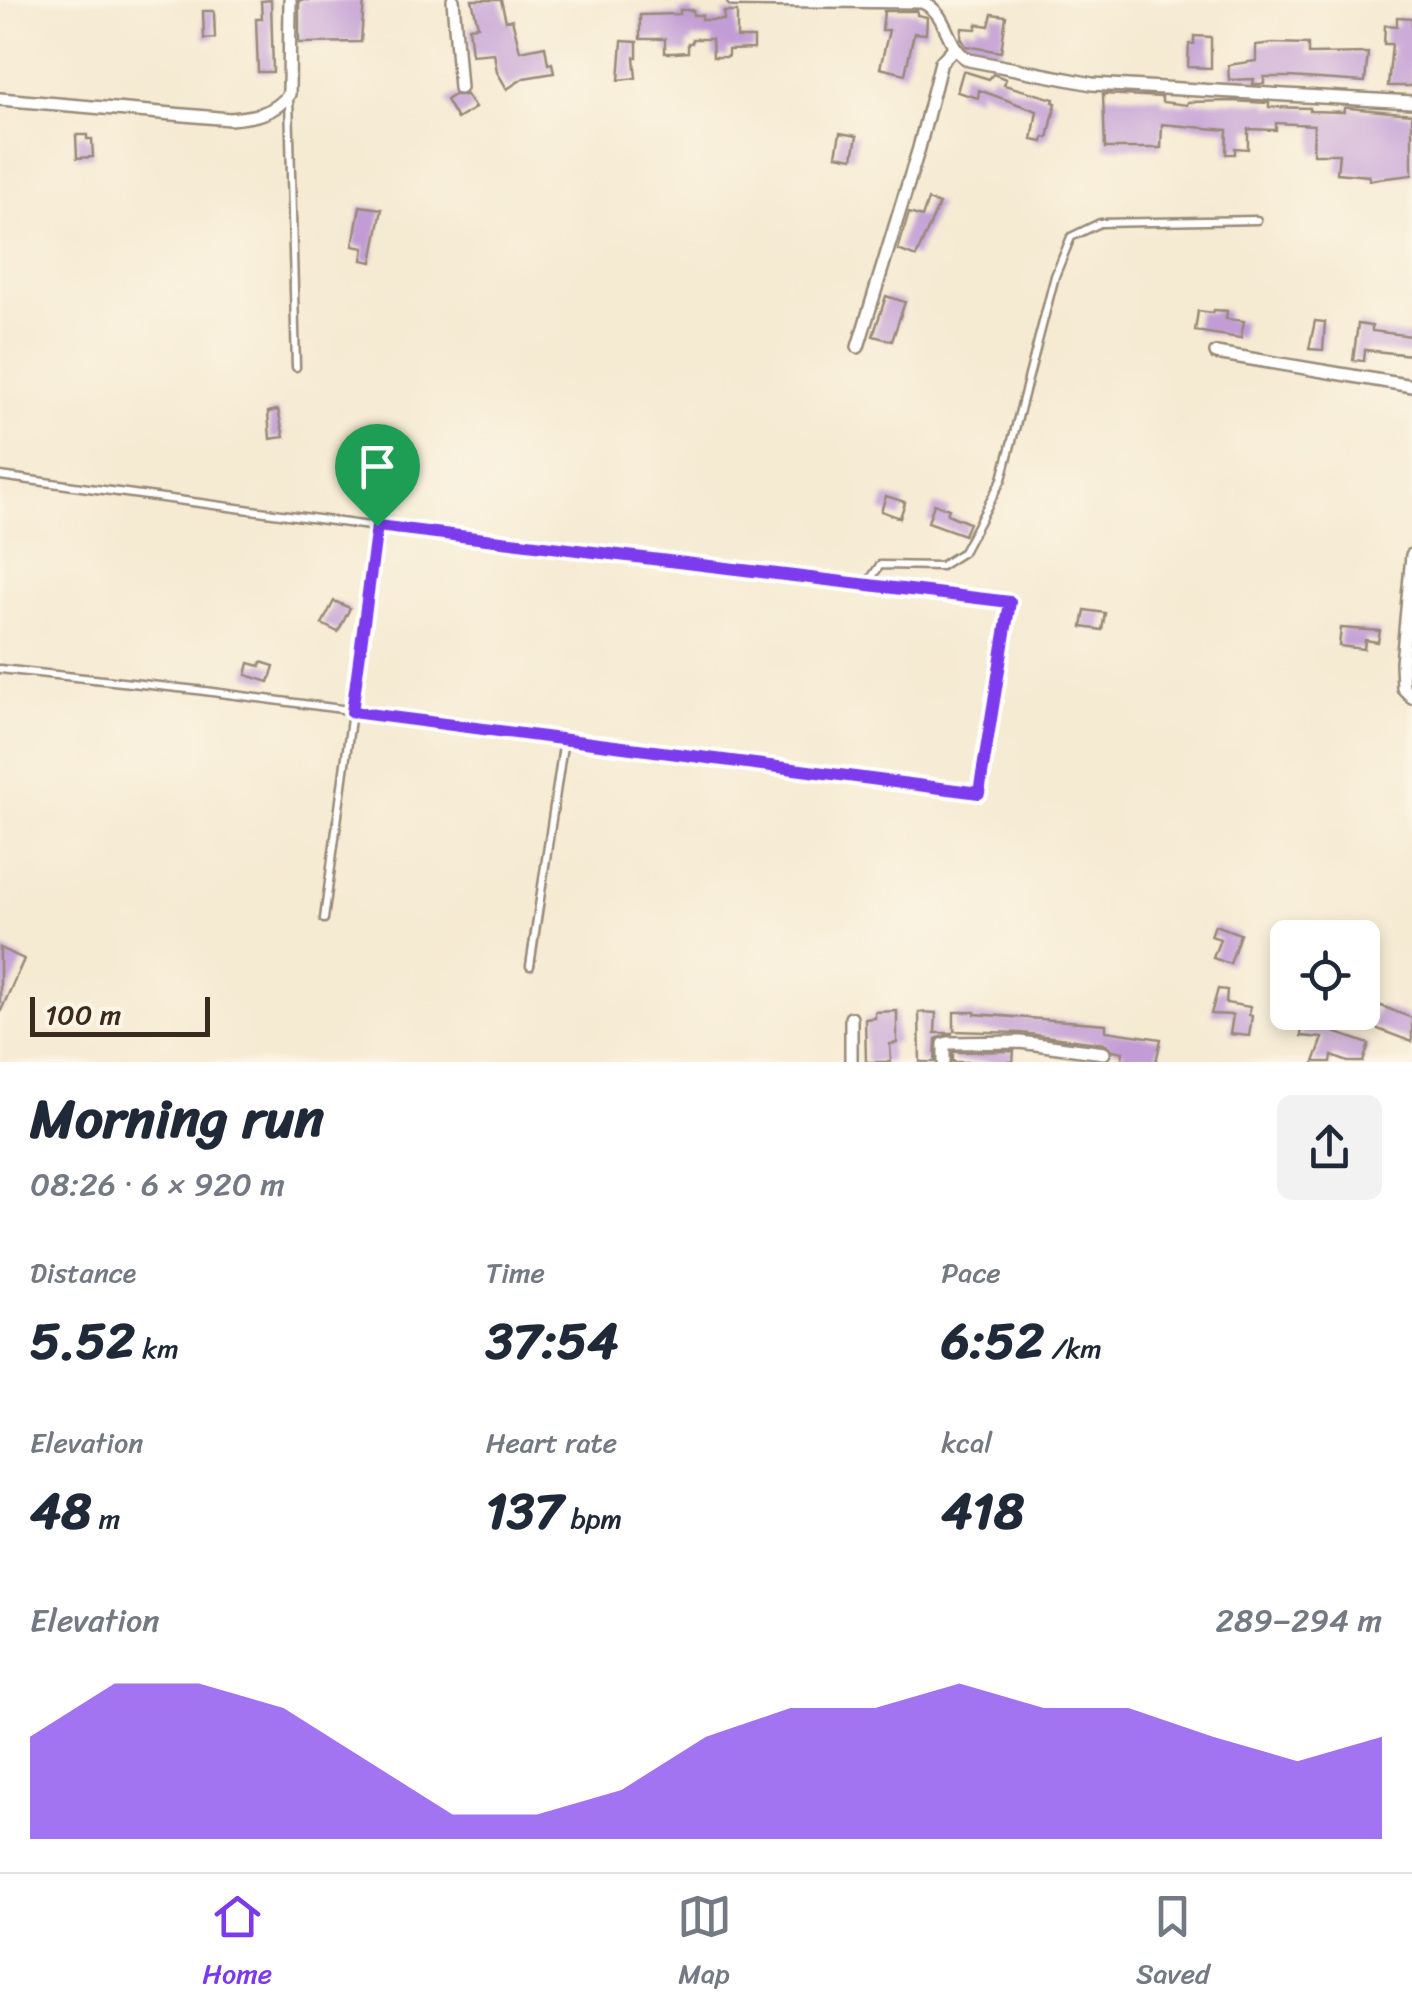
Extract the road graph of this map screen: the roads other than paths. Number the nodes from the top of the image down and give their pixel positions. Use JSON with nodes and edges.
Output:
{"nodes":[{"id":1,"x":290,"y":0,"type":"edge"},
{"id":2,"x":453,"y":0,"type":"edge"},
{"id":3,"x":732,"y":0,"type":"edge"},
{"id":4,"x":954,"y":48,"type":"junction"},
{"id":5,"x":460,"y":88,"type":"dead end"},
{"id":6,"x":289,"y":94,"type":"junction"},
{"id":7,"x":0,"y":99,"type":"edge"},
{"id":8,"x":1412,"y":102,"type":"edge"},
{"id":9,"x":1257,"y":220,"type":"dead end"},
{"id":10,"x":858,"y":347,"type":"dead end"},
{"id":11,"x":1216,"y":352,"type":"dead end"},
{"id":12,"x":296,"y":367,"type":"dead end"},
{"id":13,"x":1412,"y":386,"type":"edge"},
{"id":14,"x":0,"y":476,"type":"edge"},
{"id":15,"x":377,"y":526,"type":"junction"},
{"id":16,"x":1412,"y":555,"type":"edge"},
{"id":17,"x":867,"y":584,"type":"junction"},
{"id":18,"x":0,"y":669,"type":"edge"},
{"id":19,"x":1412,"y":697,"type":"edge"},
{"id":20,"x":352,"y":712,"type":"junction"},
{"id":21,"x":564,"y":739,"type":"junction"},
{"id":22,"x":324,"y":919,"type":"dead end"},
{"id":23,"x":530,"y":966,"type":"dead end"},
{"id":24,"x":851,"y":1018,"type":"dead end"},
{"id":25,"x":1104,"y":1052,"type":"dead end"},
{"id":26,"x":851,"y":1062,"type":"edge"},
{"id":27,"x":944,"y":1062,"type":"edge"}],
"edges":[{"from":1,"to":6,"type":"street"},
{"from":2,"to":5,"type":"street"},
{"from":3,"to":4,"type":"street"},
{"from":4,"to":8,"type":"street"},
{"from":4,"to":10,"type":"street"},
{"from":6,"to":7,"type":"street"},
{"from":6,"to":12,"type":"lane"},
{"from":9,"to":17,"type":"lane"},
{"from":11,"to":13,"type":"street"},
{"from":14,"to":15,"type":"lane"},
{"from":15,"to":17,"type":"lane"},
{"from":15,"to":20,"type":"lane"},
{"from":16,"to":19,"type":"street"},
{"from":17,"to":21,"type":"lane"},
{"from":18,"to":20,"type":"lane"},
{"from":20,"to":21,"type":"lane"},
{"from":20,"to":22,"type":"lane"},
{"from":21,"to":23,"type":"lane"},
{"from":24,"to":26,"type":"street"},
{"from":25,"to":27,"type":"street"}]}
